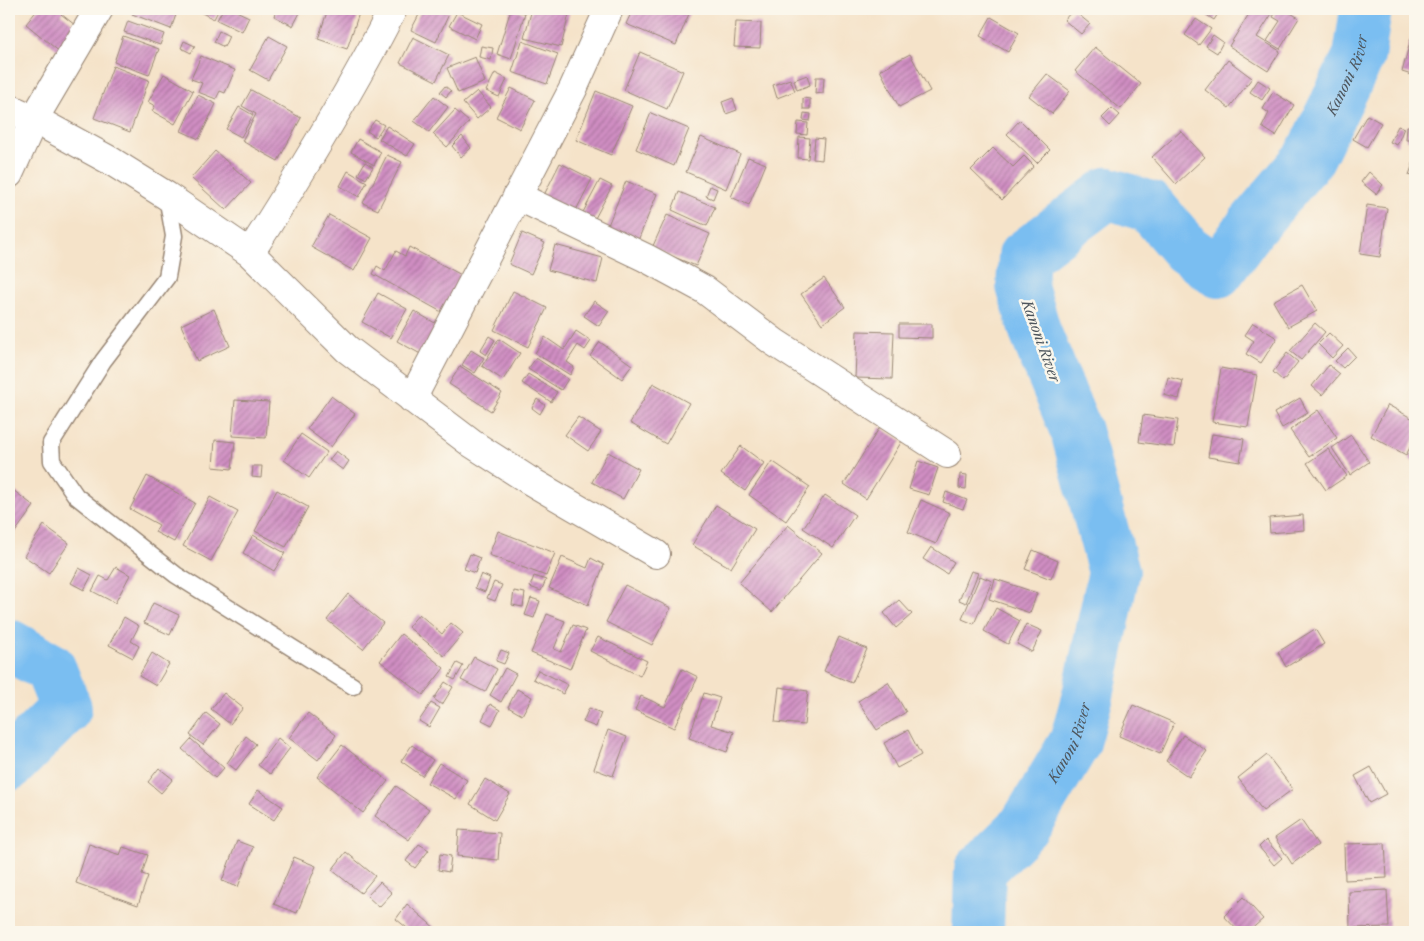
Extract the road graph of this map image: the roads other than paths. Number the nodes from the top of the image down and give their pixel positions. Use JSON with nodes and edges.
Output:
{"nodes":[{"id":1,"x":99,"y":9,"type":"edge"},
{"id":2,"x":393,"y":9,"type":"edge"},
{"id":3,"x":609,"y":9,"type":"edge"},
{"id":4,"x":9,"y":108,"type":"edge"},
{"id":5,"x":34,"y":119,"type":"junction"},
{"id":6,"x":9,"y":174,"type":"edge"},
{"id":7,"x":167,"y":196,"type":"junction"},
{"id":8,"x":517,"y":196,"type":"junction"},
{"id":9,"x":250,"y":253,"type":"junction"},
{"id":10,"x":412,"y":399,"type":"junction"},
{"id":11,"x":947,"y":454,"type":"dead end"},
{"id":12,"x":656,"y":554,"type":"dead end"},
{"id":13,"x":353,"y":686,"type":"dead end"}],
"edges":[{"from":1,"to":5,"type":"street"},
{"from":2,"to":9,"type":"street"},
{"from":3,"to":8,"type":"street"},
{"from":4,"to":5,"type":"street"},
{"from":5,"to":6,"type":"street"},
{"from":5,"to":7,"type":"street"},
{"from":7,"to":9,"type":"street"},
{"from":7,"to":13,"type":"lane"},
{"from":8,"to":10,"type":"street"},
{"from":8,"to":11,"type":"street"},
{"from":9,"to":10,"type":"street"},
{"from":10,"to":12,"type":"street"}]}
